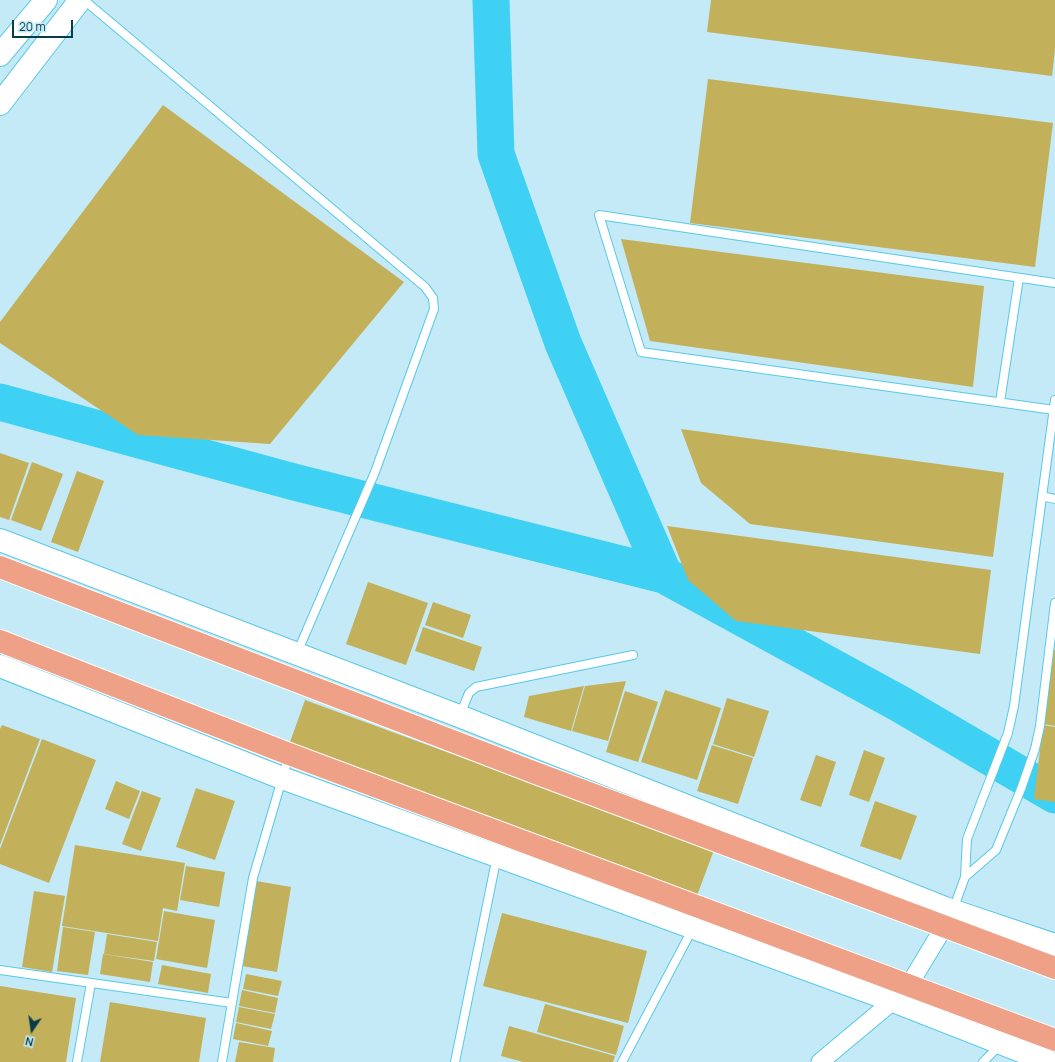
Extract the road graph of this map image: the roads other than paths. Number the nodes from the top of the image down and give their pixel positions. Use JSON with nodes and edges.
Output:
{"nodes":[{"id":1,"x":46,"y":0,"type":"edge"},
{"id":2,"x":80,"y":0,"type":"edge"},
{"id":3,"x":84,"y":0,"type":"edge"},
{"id":4,"x":0,"y":55,"type":"edge"},
{"id":5,"x":0,"y":104,"type":"edge"},
{"id":6,"x":1019,"y":278,"type":"junction"},
{"id":7,"x":1055,"y":283,"type":"edge"},
{"id":8,"x":1055,"y":400,"type":"edge"},
{"id":9,"x":1000,"y":402,"type":"junction"},
{"id":10,"x":1054,"y":410,"type":"junction"},
{"id":11,"x":1042,"y":496,"type":"junction"},
{"id":12,"x":1055,"y":499,"type":"edge"},
{"id":13,"x":0,"y":540,"type":"edge"},
{"id":14,"x":0,"y":567,"type":"edge"},
{"id":15,"x":1055,"y":603,"type":"edge"},
{"id":16,"x":0,"y":641,"type":"edge"},
{"id":17,"x":297,"y":653,"type":"junction"},
{"id":18,"x":633,"y":655,"type":"dead end"},
{"id":19,"x":0,"y":666,"type":"edge"},
{"id":20,"x":459,"y":716,"type":"junction"},
{"id":21,"x":289,"y":754,"type":"junction"},
{"id":22,"x":282,"y":778,"type":"junction"},
{"id":23,"x":500,"y":845,"type":"junction"},
{"id":24,"x":965,"y":877,"type":"junction"},
{"id":25,"x":949,"y":919,"type":"junction"},
{"id":26,"x":693,"y":928,"type":"junction"},
{"id":27,"x":1055,"y":945,"type":"edge"},
{"id":28,"x":1055,"y":968,"type":"edge"},
{"id":29,"x":0,"y":970,"type":"edge"},
{"id":30,"x":91,"y":983,"type":"junction"},
{"id":31,"x":909,"y":985,"type":"junction"},
{"id":32,"x":893,"y":1001,"type":"junction"},
{"id":33,"x":232,"y":1003,"type":"junction"},
{"id":34,"x":1055,"y":1040,"type":"edge"},
{"id":35,"x":1002,"y":1044,"type":"junction"},
{"id":36,"x":77,"y":1062,"type":"edge"},
{"id":37,"x":222,"y":1062,"type":"edge"},
{"id":38,"x":455,"y":1062,"type":"edge"},
{"id":39,"x":622,"y":1062,"type":"edge"},
{"id":40,"x":820,"y":1062,"type":"edge"},
{"id":41,"x":983,"y":1062,"type":"edge"},
{"id":42,"x":1049,"y":1062,"type":"edge"}],
"edges":[{"from":1,"to":4,"type":"street"},
{"from":2,"to":5,"type":"street"},
{"from":3,"to":17,"type":"lane"},
{"from":6,"to":7,"type":"lane"},
{"from":6,"to":9,"type":"lane"},
{"from":6,"to":9,"type":"lane"},
{"from":8,"to":10,"type":"lane"},
{"from":9,"to":10,"type":"lane"},
{"from":10,"to":11,"type":"lane"},
{"from":11,"to":12,"type":"lane"},
{"from":11,"to":24,"type":"lane"},
{"from":13,"to":17,"type":"street"},
{"from":14,"to":25,"type":"highway"},
{"from":15,"to":24,"type":"lane"},
{"from":16,"to":21,"type":"highway"},
{"from":17,"to":20,"type":"street"},
{"from":18,"to":20,"type":"lane"},
{"from":19,"to":22,"type":"street"},
{"from":20,"to":25,"type":"street"},
{"from":21,"to":22,"type":"lane"},
{"from":21,"to":23,"type":"highway"},
{"from":22,"to":23,"type":"street"},
{"from":22,"to":33,"type":"lane"},
{"from":23,"to":26,"type":"street"},
{"from":23,"to":31,"type":"highway"},
{"from":23,"to":38,"type":"lane"},
{"from":24,"to":25,"type":"lane"},
{"from":25,"to":27,"type":"street"},
{"from":25,"to":28,"type":"highway"},
{"from":25,"to":31,"type":"street"},
{"from":26,"to":32,"type":"street"},
{"from":26,"to":39,"type":"lane"},
{"from":29,"to":30,"type":"lane"},
{"from":30,"to":33,"type":"lane"},
{"from":30,"to":36,"type":"lane"},
{"from":31,"to":32,"type":"street"},
{"from":31,"to":34,"type":"highway"},
{"from":32,"to":35,"type":"street"},
{"from":32,"to":40,"type":"street"},
{"from":33,"to":37,"type":"lane"},
{"from":35,"to":41,"type":"lane"},
{"from":35,"to":42,"type":"street"}]}
